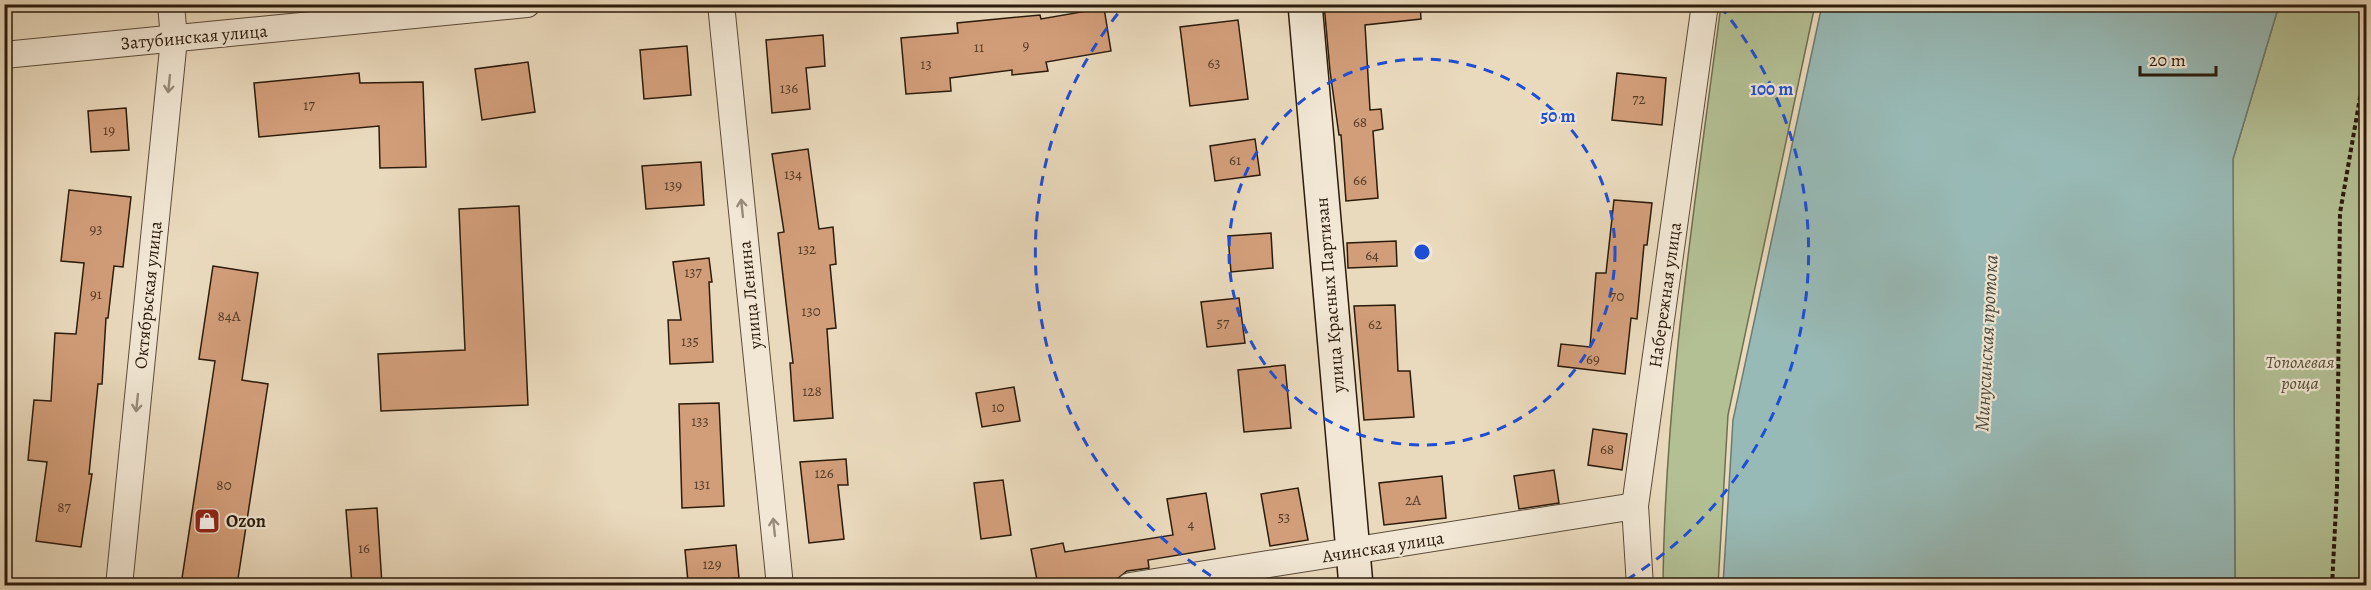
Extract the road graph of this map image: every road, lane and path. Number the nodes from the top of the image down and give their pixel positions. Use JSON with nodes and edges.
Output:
{"nodes":[{"id":1,"x":171,"y":4,"type":"edge"},
{"id":2,"x":527,"y":4,"type":"edge"},
{"id":3,"x":721,"y":4,"type":"edge"},
{"id":4,"x":1305,"y":4,"type":"edge"},
{"id":5,"x":1705,"y":4,"type":"edge"},
{"id":6,"x":174,"y":39,"type":"junction"},
{"id":7,"x":4,"y":55,"type":"edge"},
{"id":8,"x":2367,"y":63,"type":"edge"},
{"id":9,"x":1635,"y":506,"type":"junction"},
{"id":10,"x":1352,"y":552,"type":"junction"},
{"id":11,"x":119,"y":585,"type":"edge"},
{"id":12,"x":780,"y":585,"type":"edge"},
{"id":13,"x":1131,"y":585,"type":"edge"},
{"id":14,"x":1356,"y":585,"type":"edge"},
{"id":15,"x":1640,"y":585,"type":"edge"},
{"id":16,"x":2332,"y":585,"type":"edge"}],
"edges":[{"from":1,"to":6,"type":"street","name":"Октябрьская улица"},
{"from":2,"to":6,"type":"street","name":"Затубинская улица"},
{"from":12,"to":3,"type":"street","name":"улица Ленина","one_way":true},
{"from":4,"to":10,"type":"main road","name":"улица Красных Партизан"},
{"from":5,"to":9,"type":"street","name":"Набережная улица"},
{"from":6,"to":7,"type":"street","name":"Затубинская улица"},
{"from":6,"to":11,"type":"street","name":"Октябрьская улица","one_way":true},
{"from":8,"to":16,"type":"path"},
{"from":9,"to":10,"type":"street","name":"Ачинская улица"},
{"from":9,"to":15,"type":"street","name":"Набережная улица"},
{"from":10,"to":13,"type":"street","name":"Ачинская улица"},
{"from":10,"to":14,"type":"main road","name":"улица Красных Партизан"}]}
